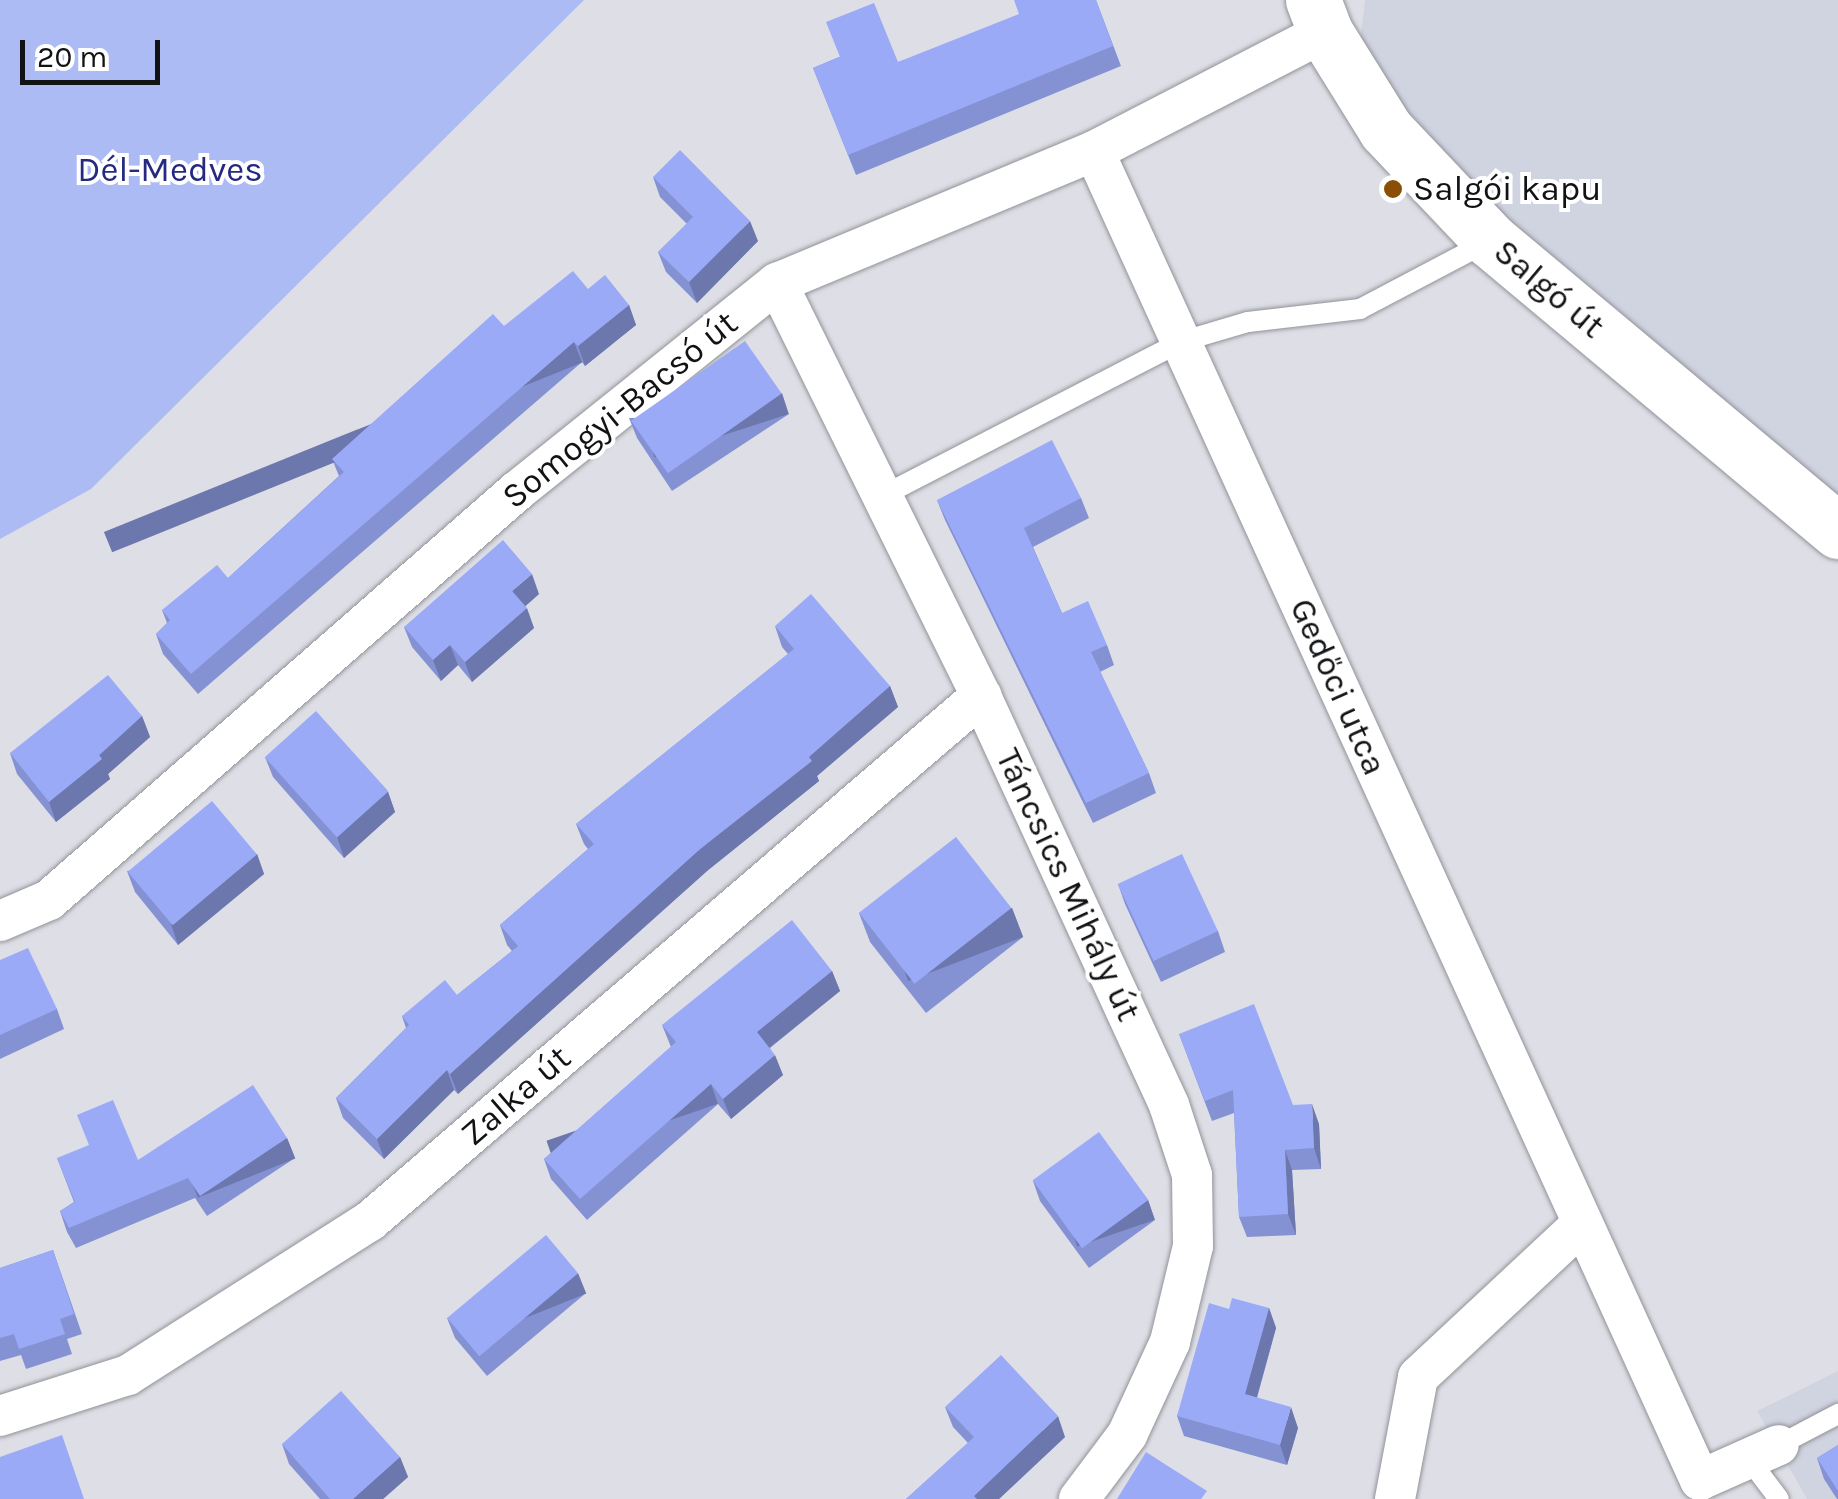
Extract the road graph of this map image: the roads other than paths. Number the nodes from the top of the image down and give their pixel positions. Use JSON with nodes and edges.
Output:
{"nodes":[{"id":1,"x":1319,"y":16,"type":"edge"},
{"id":2,"x":1094,"y":151,"type":"junction"},
{"id":3,"x":1490,"y":240,"type":"junction"},
{"id":4,"x":776,"y":283,"type":"junction"},
{"id":5,"x":1180,"y":342,"type":"junction"},
{"id":6,"x":882,"y":496,"type":"junction"},
{"id":7,"x":1838,"y":532,"type":"edge"},
{"id":8,"x":980,"y":696,"type":"junction"},
{"id":9,"x":0,"y":921,"type":"edge"},
{"id":10,"x":1582,"y":1224,"type":"junction"},
{"id":11,"x":1838,"y":1414,"type":"edge"},
{"id":12,"x":0,"y":1416,"type":"edge"},
{"id":13,"x":1763,"y":1451,"type":"junction"},
{"id":14,"x":1704,"y":1489,"type":"edge"},
{"id":15,"x":1079,"y":1499,"type":"edge"},
{"id":16,"x":1394,"y":1499,"type":"edge"},
{"id":17,"x":1779,"y":1499,"type":"edge"}],
"edges":[{"from":1,"to":2,"type":"street","name":"Somogyi-Bacsó út"},
{"from":1,"to":3,"type":"main road","name":"Salgó út"},
{"from":2,"to":4,"type":"street","name":"Somogyi-Bacsó út"},
{"from":2,"to":5,"type":"street","name":"Gedőci utca"},
{"from":3,"to":5,"type":"lane"},
{"from":3,"to":7,"type":"main road","name":"Salgó út"},
{"from":4,"to":6,"type":"street","name":"Táncsics Mihály út"},
{"from":4,"to":9,"type":"street","name":"Somogyi-Bacsó út"},
{"from":5,"to":6,"type":"lane"},
{"from":5,"to":10,"type":"street","name":"Gedőci utca"},
{"from":6,"to":8,"type":"street","name":"Táncsics Mihály út"},
{"from":8,"to":12,"type":"street","name":"Zalka út"},
{"from":8,"to":15,"type":"street","name":"Táncsics Mihály út"},
{"from":10,"to":14,"type":"street","name":"Gedőci utca"},
{"from":10,"to":16,"type":"street"},
{"from":11,"to":13,"type":"lane"},
{"from":13,"to":14,"type":"street","name":"Gedőci utca"},
{"from":13,"to":17,"type":"lane"}]}
